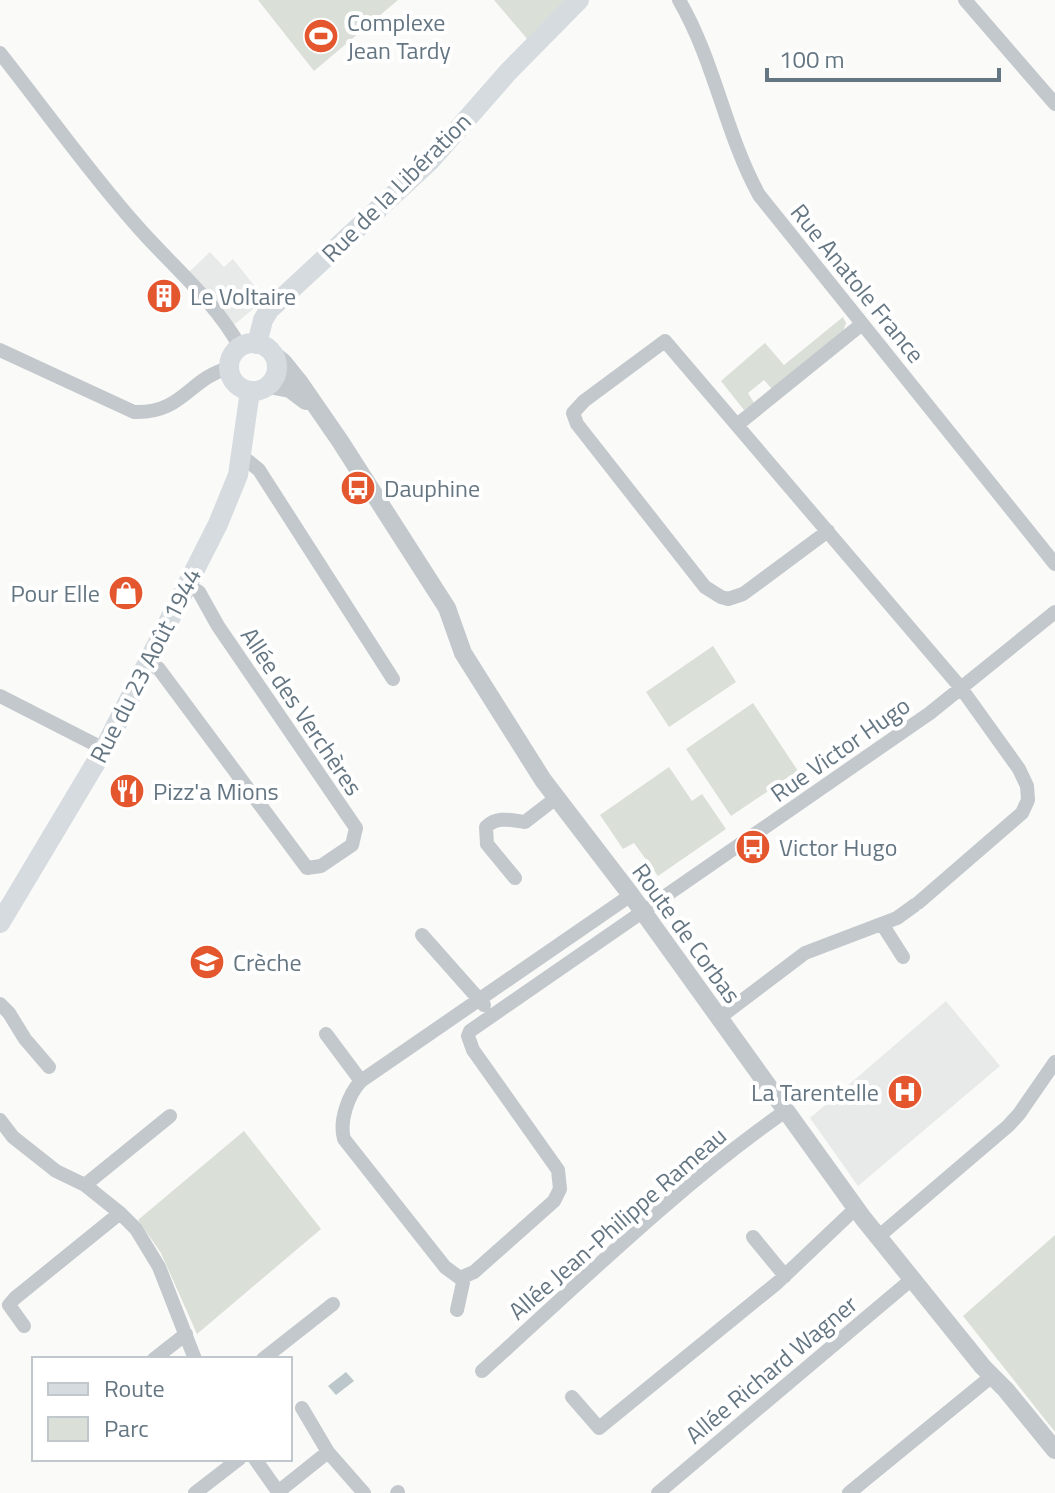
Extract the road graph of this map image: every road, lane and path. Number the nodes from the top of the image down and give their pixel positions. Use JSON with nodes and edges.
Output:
{"nodes":[{"id":1,"x":579,"y":0,"type":"edge"},
{"id":2,"x":679,"y":0,"type":"edge"},
{"id":3,"x":965,"y":0,"type":"edge"},
{"id":4,"x":0,"y":53,"type":"edge"},
{"id":5,"x":1055,"y":104,"type":"edge"},
{"id":6,"x":862,"y":324,"type":"junction"},
{"id":7,"x":257,"y":348,"type":"junction"},
{"id":8,"x":0,"y":350,"type":"edge"},
{"id":9,"x":229,"y":368,"type":"junction"},
{"id":10,"x":260,"y":388,"type":"junction"},
{"id":11,"x":321,"y":416,"type":"junction"},
{"id":12,"x":737,"y":425,"type":"junction"},
{"id":13,"x":242,"y":456,"type":"junction"},
{"id":14,"x":828,"y":531,"type":"junction"},
{"id":15,"x":1055,"y":564,"type":"edge"},
{"id":16,"x":187,"y":584,"type":"junction"},
{"id":17,"x":1055,"y":612,"type":"edge"},
{"id":18,"x":148,"y":659,"type":"junction"},
{"id":19,"x":393,"y":679,"type":"dead end"},
{"id":20,"x":961,"y":688,"type":"junction"},
{"id":21,"x":0,"y":696,"type":"edge"},
{"id":22,"x":104,"y":749,"type":"junction"},
{"id":23,"x":556,"y":798,"type":"junction"},
{"id":24,"x":515,"y":878,"type":"dead end"},
{"id":25,"x":636,"y":903,"type":"junction"},
{"id":26,"x":0,"y":923,"type":"edge"},
{"id":27,"x":882,"y":924,"type":"junction"},
{"id":28,"x":422,"y":935,"type":"dead end"},
{"id":29,"x":903,"y":957,"type":"dead end"},
{"id":30,"x":480,"y":1000,"type":"junction"},
{"id":31,"x":0,"y":1004,"type":"edge"},
{"id":32,"x":492,"y":1015,"type":"junction"},
{"id":33,"x":719,"y":1018,"type":"junction"},
{"id":34,"x":326,"y":1034,"type":"dead end"},
{"id":35,"x":1055,"y":1062,"type":"edge"},
{"id":36,"x":49,"y":1067,"type":"dead end"},
{"id":37,"x":361,"y":1081,"type":"junction"},
{"id":38,"x":784,"y":1112,"type":"junction"},
{"id":39,"x":170,"y":1116,"type":"dead end"},
{"id":40,"x":0,"y":1120,"type":"edge"},
{"id":41,"x":85,"y":1185,"type":"junction"},
{"id":42,"x":856,"y":1208,"type":"junction"},
{"id":43,"x":120,"y":1213,"type":"junction"},
{"id":44,"x":753,"y":1237,"type":"dead end"},
{"id":45,"x":878,"y":1237,"type":"junction"},
{"id":46,"x":785,"y":1276,"type":"junction"},
{"id":47,"x":464,"y":1278,"type":"junction"},
{"id":48,"x":912,"y":1279,"type":"junction"},
{"id":49,"x":333,"y":1304,"type":"dead end"},
{"id":50,"x":457,"y":1310,"type":"dead end"},
{"id":51,"x":24,"y":1326,"type":"dead end"},
{"id":52,"x":186,"y":1334,"type":"junction"},
{"id":53,"x":157,"y":1357,"type":"edge"},
{"id":54,"x":194,"y":1357,"type":"edge"},
{"id":55,"x":266,"y":1357,"type":"edge"},
{"id":56,"x":482,"y":1371,"type":"dead end"},
{"id":57,"x":992,"y":1376,"type":"junction"},
{"id":58,"x":572,"y":1397,"type":"dead end"},
{"id":59,"x":302,"y":1408,"type":"dead end"},
{"id":60,"x":1055,"y":1450,"type":"edge"},
{"id":61,"x":328,"y":1452,"type":"junction"},
{"id":62,"x":236,"y":1461,"type":"edge"},
{"id":63,"x":256,"y":1461,"type":"edge"},
{"id":64,"x":278,"y":1492,"type":"edge"},
{"id":65,"x":195,"y":1493,"type":"edge"},
{"id":66,"x":364,"y":1493,"type":"edge"},
{"id":67,"x":658,"y":1493,"type":"edge"},
{"id":68,"x":849,"y":1493,"type":"edge"}],
"edges":[{"from":1,"to":7,"type":"main road","name":"Rue de la Libération"},
{"from":2,"to":6,"type":"street","name":"Rue Anatole France"},
{"from":3,"to":5,"type":"street"},
{"from":4,"to":7,"type":"street"},
{"from":6,"to":12,"type":"street"},
{"from":6,"to":15,"type":"street","name":"Rue Anatole France"},
{"from":7,"to":9,"type":"main road"},
{"from":7,"to":10,"type":"main road"},
{"from":7,"to":11,"type":"street","name":"Route de Corbas"},
{"from":8,"to":9,"type":"street"},
{"from":9,"to":10,"type":"main road"},
{"from":10,"to":11,"type":"street","name":"Route de Corbas"},
{"from":10,"to":13,"type":"main road","name":"Rue du 23 Août 1944"},
{"from":11,"to":23,"type":"street","name":"Route de Corbas"},
{"from":12,"to":14,"type":"street"},
{"from":12,"to":14,"type":"street"},
{"from":13,"to":16,"type":"main road","name":"Rue du 23 Août 1944"},
{"from":13,"to":19,"type":"street"},
{"from":14,"to":20,"type":"street"},
{"from":16,"to":18,"type":"main road","name":"Rue du 23 Août 1944"},
{"from":16,"to":18,"type":"street","name":"Allée des Verchères"},
{"from":17,"to":20,"type":"street","name":"Rue Victor Hugo"},
{"from":18,"to":22,"type":"main road","name":"Rue du 23 Août 1944"},
{"from":20,"to":25,"type":"street","name":"Rue Victor Hugo"},
{"from":20,"to":27,"type":"street"},
{"from":21,"to":22,"type":"street"},
{"from":22,"to":26,"type":"main road","name":"Rue du 23 Août 1944"},
{"from":23,"to":24,"type":"street"},
{"from":23,"to":25,"type":"street","name":"Route de Corbas"},
{"from":25,"to":30,"type":"street"},
{"from":25,"to":32,"type":"street"},
{"from":25,"to":33,"type":"street","name":"Route de Corbas"},
{"from":27,"to":29,"type":"street"},
{"from":27,"to":33,"type":"street"},
{"from":28,"to":30,"type":"street"},
{"from":30,"to":32,"type":"street"},
{"from":30,"to":37,"type":"street"},
{"from":31,"to":36,"type":"street"},
{"from":32,"to":47,"type":"street"},
{"from":33,"to":38,"type":"street","name":"Route de Corbas"},
{"from":34,"to":37,"type":"street"},
{"from":35,"to":45,"type":"street"},
{"from":37,"to":47,"type":"street"},
{"from":38,"to":42,"type":"street","name":"Route de Corbas"},
{"from":38,"to":56,"type":"street","name":"Allée Jean-Philippe Rameau"},
{"from":39,"to":41,"type":"street"},
{"from":40,"to":41,"type":"street"},
{"from":41,"to":43,"type":"street"},
{"from":42,"to":45,"type":"street","name":"Route de Corbas"},
{"from":42,"to":46,"type":"street"},
{"from":43,"to":51,"type":"street"},
{"from":43,"to":52,"type":"street"},
{"from":44,"to":46,"type":"street"},
{"from":45,"to":48,"type":"street","name":"Route de Corbas"},
{"from":46,"to":58,"type":"street"},
{"from":47,"to":50,"type":"street"},
{"from":48,"to":57,"type":"street","name":"Route de Corbas"},
{"from":48,"to":67,"type":"street","name":"Allée Richard Wagner"},
{"from":49,"to":55,"type":"street"},
{"from":52,"to":53,"type":"street"},
{"from":52,"to":54,"type":"street"},
{"from":57,"to":60,"type":"street","name":"Route de Corbas"},
{"from":57,"to":68,"type":"street"},
{"from":59,"to":61,"type":"street"},
{"from":61,"to":64,"type":"street"},
{"from":61,"to":66,"type":"street"},
{"from":62,"to":65,"type":"street"},
{"from":63,"to":64,"type":"street"}]}
